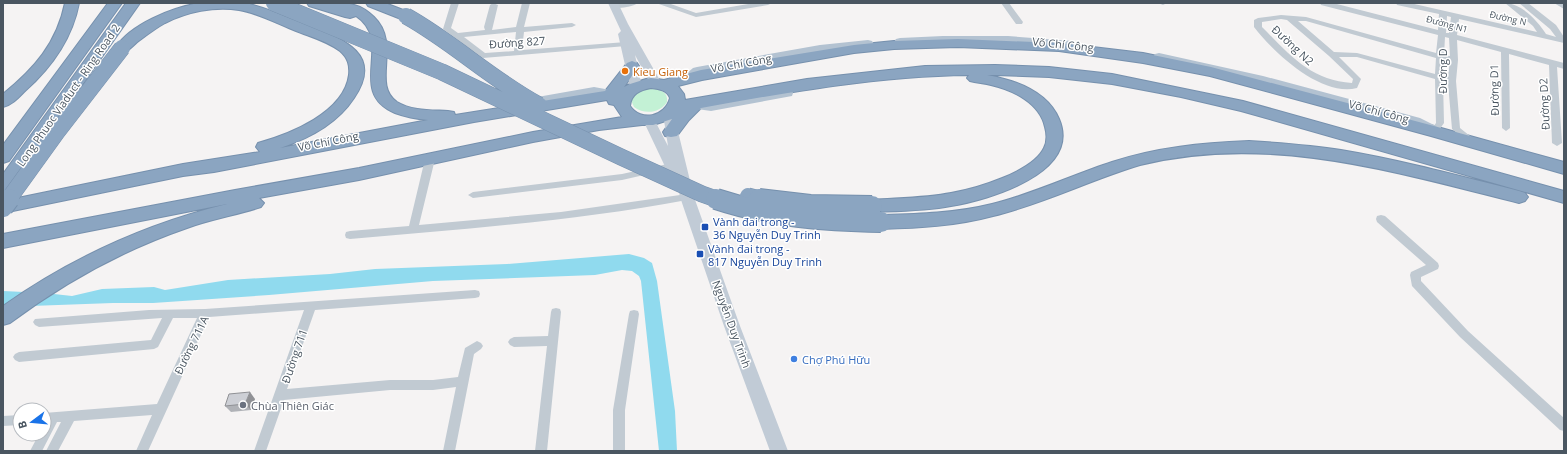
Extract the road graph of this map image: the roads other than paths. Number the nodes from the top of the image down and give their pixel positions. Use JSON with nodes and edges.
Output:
{"nodes":[{"id":1,"x":72,"y":3,"type":"edge"},
{"id":2,"x":106,"y":3,"type":"edge"},
{"id":3,"x":115,"y":3,"type":"edge"},
{"id":4,"x":133,"y":3,"type":"edge"},
{"id":5,"x":274,"y":3,"type":"edge"},
{"id":6,"x":314,"y":3,"type":"edge"},
{"id":7,"x":339,"y":3,"type":"edge"},
{"id":8,"x":373,"y":3,"type":"edge"},
{"id":9,"x":456,"y":3,"type":"edge"},
{"id":10,"x":526,"y":3,"type":"edge"},
{"id":11,"x":634,"y":3,"type":"edge"},
{"id":12,"x":660,"y":3,"type":"edge"},
{"id":13,"x":768,"y":3,"type":"edge"},
{"id":14,"x":1005,"y":3,"type":"edge"},
{"id":15,"x":1324,"y":3,"type":"edge"},
{"id":16,"x":1400,"y":3,"type":"edge"},
{"id":17,"x":1509,"y":3,"type":"edge"},
{"id":18,"x":1523,"y":3,"type":"edge"},
{"id":19,"x":1558,"y":3,"type":"edge"},
{"id":20,"x":494,"y":5,"type":"dead end"},
{"id":21,"x":613,"y":5,"type":"edge"},
{"id":22,"x":1564,"y":7,"type":"edge"},
{"id":23,"x":1443,"y":13,"type":"junction"},
{"id":24,"x":1455,"y":16,"type":"junction"},
{"id":25,"x":1290,"y":18,"type":"junction"},
{"id":26,"x":1019,"y":22,"type":"dead end"},
{"id":27,"x":572,"y":25,"type":"dead end"},
{"id":28,"x":623,"y":28,"type":"junction"},
{"id":29,"x":520,"y":29,"type":"junction"},
{"id":30,"x":489,"y":32,"type":"junction"},
{"id":31,"x":1442,"y":33,"type":"junction"},
{"id":32,"x":457,"y":35,"type":"junction"},
{"id":33,"x":1453,"y":36,"type":"junction"},
{"id":34,"x":1543,"y":36,"type":"junction"},
{"id":35,"x":380,"y":38,"type":"junction"},
{"id":36,"x":1563,"y":41,"type":"edge"},
{"id":37,"x":626,"y":44,"type":"junction"},
{"id":38,"x":878,"y":45,"type":"junction"},
{"id":39,"x":1505,"y":51,"type":"junction"},
{"id":40,"x":518,"y":54,"type":"junction"},
{"id":41,"x":1332,"y":54,"type":"junction"},
{"id":42,"x":1440,"y":56,"type":"junction"},
{"id":43,"x":1454,"y":60,"type":"junction"},
{"id":44,"x":1553,"y":63,"type":"junction"},
{"id":45,"x":632,"y":66,"type":"junction"},
{"id":46,"x":1564,"y":66,"type":"edge"},
{"id":47,"x":898,"y":74,"type":"junction"},
{"id":48,"x":701,"y":75,"type":"junction"},
{"id":49,"x":686,"y":78,"type":"junction"},
{"id":50,"x":1439,"y":78,"type":"junction"},
{"id":51,"x":1452,"y":81,"type":"junction"},
{"id":52,"x":832,"y":82,"type":"junction"},
{"id":53,"x":660,"y":84,"type":"junction"},
{"id":54,"x":632,"y":89,"type":"junction"},
{"id":55,"x":611,"y":94,"type":"junction"},
{"id":56,"x":590,"y":98,"type":"junction"},
{"id":57,"x":3,"y":102,"type":"edge"},
{"id":58,"x":712,"y":102,"type":"junction"},
{"id":59,"x":696,"y":105,"type":"junction"},
{"id":60,"x":673,"y":110,"type":"junction"},
{"id":61,"x":504,"y":113,"type":"junction"},
{"id":62,"x":474,"y":118,"type":"junction"},
{"id":63,"x":645,"y":120,"type":"junction"},
{"id":64,"x":617,"y":123,"type":"junction"},
{"id":65,"x":599,"y":125,"type":"junction"},
{"id":66,"x":1506,"y":128,"type":"dead end"},
{"id":67,"x":1434,"y":131,"type":"junction"},
{"id":68,"x":671,"y":132,"type":"junction"},
{"id":69,"x":18,"y":135,"type":"junction"},
{"id":70,"x":1472,"y":142,"type":"junction"},
{"id":71,"x":1557,"y":143,"type":"dead end"},
{"id":72,"x":476,"y":148,"type":"junction"},
{"id":73,"x":3,"y":157,"type":"edge"},
{"id":74,"x":430,"y":159,"type":"junction"},
{"id":75,"x":672,"y":166,"type":"junction"},
{"id":76,"x":1564,"y":168,"type":"edge"},
{"id":77,"x":175,"y":171,"type":"junction"},
{"id":78,"x":360,"y":174,"type":"junction"},
{"id":79,"x":108,"y":184,"type":"junction"},
{"id":80,"x":3,"y":187,"type":"edge"},
{"id":81,"x":272,"y":190,"type":"junction"},
{"id":82,"x":473,"y":195,"type":"dead end"},
{"id":83,"x":687,"y":196,"type":"junction"},
{"id":84,"x":1564,"y":197,"type":"edge"},
{"id":85,"x":3,"y":202,"type":"edge"},
{"id":86,"x":1564,"y":202,"type":"edge"},
{"id":87,"x":3,"y":207,"type":"edge"},
{"id":88,"x":1564,"y":208,"type":"edge"},
{"id":89,"x":3,"y":214,"type":"edge"},
{"id":90,"x":137,"y":215,"type":"junction"},
{"id":91,"x":1381,"y":219,"type":"dead end"},
{"id":92,"x":413,"y":230,"type":"junction"},
{"id":93,"x":3,"y":235,"type":"edge"},
{"id":94,"x":350,"y":235,"type":"dead end"},
{"id":95,"x":3,"y":241,"type":"edge"},
{"id":96,"x":3,"y":247,"type":"edge"},
{"id":97,"x":475,"y":294,"type":"dead end"},
{"id":98,"x":311,"y":305,"type":"junction"},
{"id":99,"x":556,"y":312,"type":"dead end"},
{"id":100,"x":205,"y":313,"type":"junction"},
{"id":101,"x":170,"y":314,"type":"junction"},
{"id":102,"x":634,"y":314,"type":"dead end"},
{"id":103,"x":4,"y":316,"type":"edge"},
{"id":104,"x":39,"y":322,"type":"dead end"},
{"id":105,"x":552,"y":341,"type":"junction"},
{"id":106,"x":514,"y":342,"type":"dead end"},
{"id":107,"x":477,"y":346,"type":"dead end"},
{"id":108,"x":19,"y":357,"type":"dead end"},
{"id":109,"x":462,"y":381,"type":"junction"},
{"id":110,"x":281,"y":395,"type":"junction"},
{"id":111,"x":161,"y":409,"type":"junction"},
{"id":112,"x":71,"y":415,"type":"junction"},
{"id":113,"x":52,"y":418,"type":"edge"},
{"id":114,"x":1564,"y":426,"type":"edge"},
{"id":115,"x":52,"y":451,"type":"edge"},
{"id":116,"x":142,"y":451,"type":"edge"},
{"id":117,"x":260,"y":451,"type":"edge"},
{"id":118,"x":449,"y":451,"type":"edge"},
{"id":119,"x":541,"y":451,"type":"edge"},
{"id":120,"x":619,"y":451,"type":"edge"},
{"id":121,"x":779,"y":451,"type":"edge"}],
"edges":[{"from":1,"to":57,"type":"highway"},
{"from":2,"to":69,"type":"highway"},
{"from":3,"to":69,"type":"highway","name":"Long Phuoc Viaduct - Ring Road 2"},
{"from":4,"to":80,"type":"highway","name":"Long Phuoc Viaduct - Ring Road 2"},
{"from":5,"to":88,"type":"highway","bridge":true},
{"from":6,"to":35,"type":"highway"},
{"from":7,"to":35,"type":"highway"},
{"from":8,"to":47,"type":"highway","bridge":true},
{"from":9,"to":32,"type":"street","name":"Đường 827"},
{"from":10,"to":29,"type":"street"},
{"from":11,"to":21,"type":"street"},
{"from":12,"to":13,"type":"street"},
{"from":14,"to":26,"type":"street"},
{"from":15,"to":31,"type":"street","name":"Đường N1"},
{"from":16,"to":23,"type":"street","name":"Đường N"},
{"from":17,"to":34,"type":"street"},
{"from":18,"to":36,"type":"street"},
{"from":19,"to":22,"type":"street"},
{"from":20,"to":30,"type":"street"},
{"from":21,"to":28,"type":"main road"},
{"from":23,"to":24,"type":"street","name":"Đường N"},
{"from":23,"to":31,"type":"street","name":"Đường D"},
{"from":24,"to":33,"type":"street","name":"Đường D"},
{"from":24,"to":34,"type":"street","name":"Đường N"},
{"from":25,"to":41,"type":"street"},
{"from":25,"to":41,"type":"street","name":"Đường N2"},
{"from":25,"to":42,"type":"street","name":"Đường N2"},
{"from":27,"to":29,"type":"street"},
{"from":28,"to":37,"type":"main road"},
{"from":28,"to":53,"type":"main road"},
{"from":29,"to":30,"type":"street"},
{"from":29,"to":40,"type":"street"},
{"from":30,"to":32,"type":"street"},
{"from":31,"to":33,"type":"street","name":"Đường N1"},
{"from":31,"to":42,"type":"street","name":"Đường D"},
{"from":32,"to":40,"type":"street","name":"Đường 827"},
{"from":33,"to":39,"type":"street","name":"Đường N1"},
{"from":33,"to":43,"type":"street","name":"Đường D"},
{"from":34,"to":36,"type":"street","name":"Đường N"},
{"from":35,"to":62,"type":"highway"},
{"from":37,"to":40,"type":"street","name":"Đường 827"},
{"from":37,"to":45,"type":"main road"},
{"from":38,"to":48,"type":"highway","name":"Võ Chí Công"},
{"from":38,"to":49,"type":"main road","name":"Võ Chí Công"},
{"from":38,"to":67,"type":"highway","name":"Võ Chí Công"},
{"from":39,"to":44,"type":"street","name":"Đường N1"},
{"from":39,"to":66,"type":"street","name":"Đường D1"},
{"from":41,"to":50,"type":"street","name":"Đường N2"},
{"from":42,"to":43,"type":"street","name":"Đường N2"},
{"from":42,"to":50,"type":"street","name":"Đường D"},
{"from":43,"to":51,"type":"street","name":"Đường D"},
{"from":44,"to":46,"type":"street","name":"Đường N1"},
{"from":44,"to":71,"type":"street","name":"Đường D2"},
{"from":45,"to":54,"type":"main road"},
{"from":45,"to":55,"type":"highway"},
{"from":47,"to":52,"type":"highway"},
{"from":47,"to":84,"type":"highway"},
{"from":47,"to":86,"type":"main road"},
{"from":48,"to":49,"type":"highway","name":"Võ Chí Công"},
{"from":48,"to":58,"type":"highway"},
{"from":49,"to":53,"type":"highway","name":"Võ Chí Công"},
{"from":49,"to":59,"type":"highway"},
{"from":50,"to":51,"type":"street","name":"Đường N2"},
{"from":50,"to":67,"type":"street","name":"Đường D"},
{"from":51,"to":70,"type":"street","name":"Đường D"},
{"from":52,"to":58,"type":"highway"},
{"from":52,"to":59,"type":"main road"},
{"from":53,"to":54,"type":"highway"},
{"from":53,"to":60,"type":"highway"},
{"from":54,"to":55,"type":"highway","name":"Võ Chí Công"},
{"from":54,"to":63,"type":"highway"},
{"from":55,"to":56,"type":"highway","name":"Võ Chí Công"},
{"from":55,"to":61,"type":"main road","name":"Võ Chí Công"},
{"from":55,"to":64,"type":"highway"},
{"from":56,"to":61,"type":"highway","name":"Võ Chí Công"},
{"from":56,"to":65,"type":"highway"},
{"from":58,"to":59,"type":"highway"},
{"from":59,"to":60,"type":"highway"},
{"from":59,"to":68,"type":"highway"},
{"from":60,"to":63,"type":"highway"},
{"from":60,"to":68,"type":"main road","name":"Nguyễn Duy Trinh"},
{"from":61,"to":62,"type":"highway","name":"Võ Chí Công"},
{"from":62,"to":77,"type":"highway","name":"Võ Chí Công"},
{"from":63,"to":64,"type":"highway"},
{"from":63,"to":75,"type":"main road","name":"Nguyễn Duy Trinh"},
{"from":64,"to":65,"type":"highway"},
{"from":64,"to":72,"type":"main road"},
{"from":65,"to":72,"type":"highway"},
{"from":67,"to":70,"type":"highway","name":"Võ Chí Công"},
{"from":68,"to":83,"type":"main road","name":"Nguyễn Duy Trinh"},
{"from":69,"to":73,"type":"highway","name":"Long Phuoc Viaduct - Ring Road 2"},
{"from":70,"to":76,"type":"highway","name":"Võ Chí Công"},
{"from":72,"to":74,"type":"highway"},
{"from":74,"to":78,"type":"highway"},
{"from":74,"to":92,"type":"street"},
{"from":75,"to":82,"type":"street"},
{"from":75,"to":83,"type":"main road","name":"Nguyễn Duy Trinh"},
{"from":77,"to":79,"type":"highway","name":"Võ Chí Công"},
{"from":77,"to":87,"type":"highway","bridge":true},
{"from":77,"to":89,"type":"highway","name":"Võ Chí Công"},
{"from":78,"to":81,"type":"highway"},
{"from":78,"to":103,"type":"highway"},
{"from":79,"to":85,"type":"main road","name":"Võ Chí Công"},
{"from":79,"to":87,"type":"highway","name":"Võ Chí Công"},
{"from":81,"to":90,"type":"highway"},
{"from":81,"to":96,"type":"main road"},
{"from":83,"to":92,"type":"street"},
{"from":83,"to":121,"type":"main road","name":"Nguyễn Duy Trinh"},
{"from":90,"to":93,"type":"highway"},
{"from":90,"to":95,"type":"highway"},
{"from":91,"to":114,"type":"street"},
{"from":92,"to":94,"type":"street"},
{"from":97,"to":98,"type":"street","name":"Đường 711A"},
{"from":98,"to":100,"type":"street","name":"Đường 711A"},
{"from":98,"to":110,"type":"street","name":"Đường 711"},
{"from":99,"to":105,"type":"street"},
{"from":100,"to":101,"type":"street"},
{"from":100,"to":111,"type":"street","name":"Đường 711A"},
{"from":101,"to":104,"type":"street"},
{"from":101,"to":108,"type":"street"},
{"from":102,"to":120,"type":"street"},
{"from":105,"to":106,"type":"street"},
{"from":105,"to":119,"type":"street"},
{"from":107,"to":109,"type":"street"},
{"from":109,"to":110,"type":"street"},
{"from":109,"to":118,"type":"street"},
{"from":110,"to":117,"type":"street","name":"Đường 711"},
{"from":111,"to":112,"type":"street"},
{"from":111,"to":116,"type":"street","name":"Đường 711A"},
{"from":112,"to":113,"type":"street"},
{"from":112,"to":115,"type":"street"}]}
